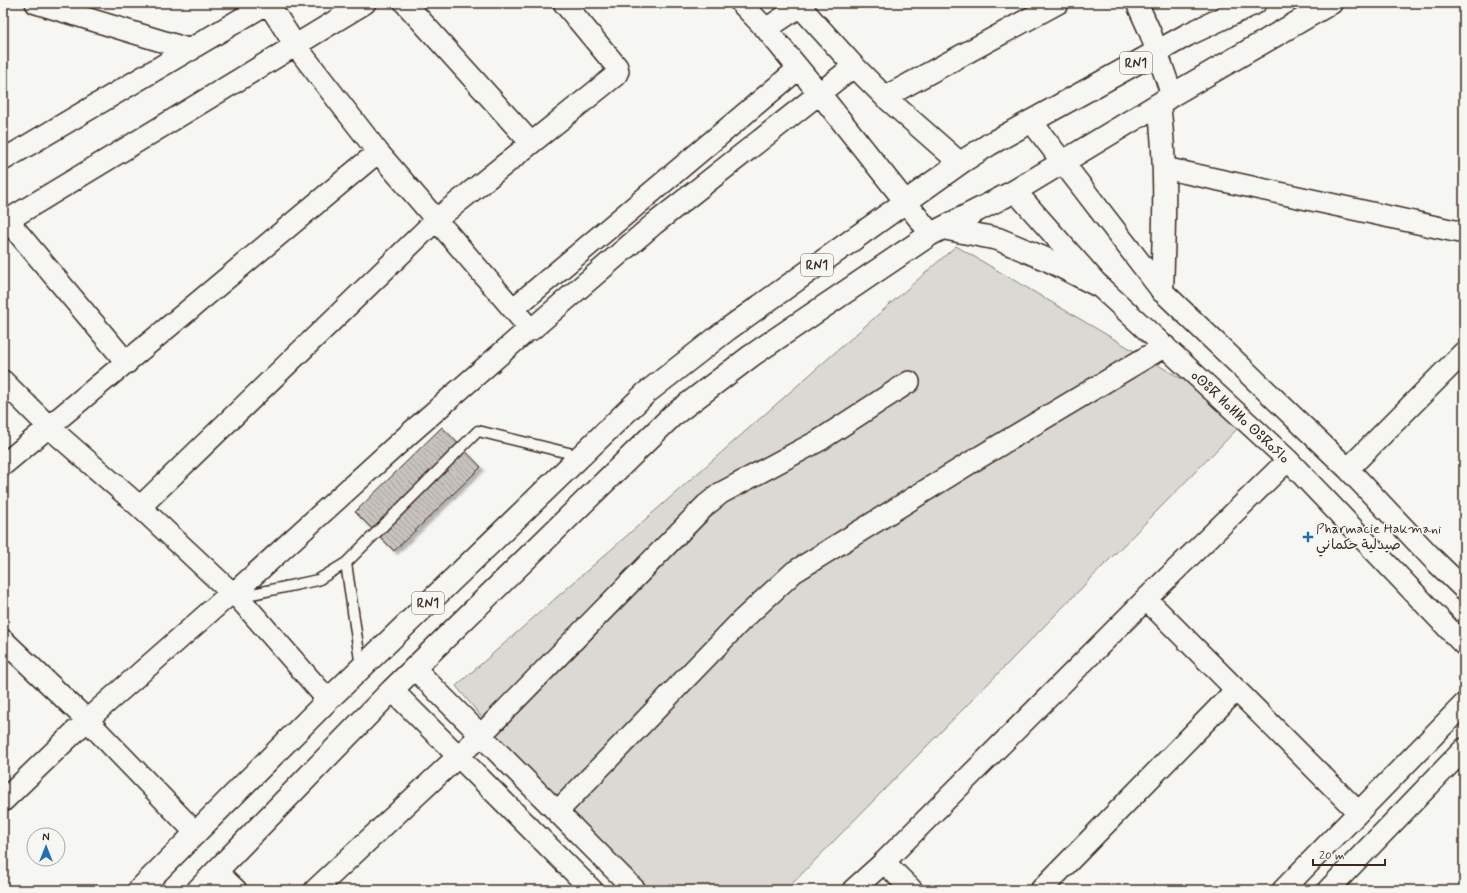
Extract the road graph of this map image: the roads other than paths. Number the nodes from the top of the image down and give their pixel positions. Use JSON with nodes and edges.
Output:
{"nodes":[{"id":1,"x":36,"y":3,"type":"edge"},
{"id":2,"x":268,"y":3,"type":"edge"},
{"id":3,"x":365,"y":3,"type":"edge"},
{"id":4,"x":404,"y":3,"type":"edge"},
{"id":5,"x":564,"y":3,"type":"edge"},
{"id":6,"x":741,"y":3,"type":"edge"},
{"id":7,"x":1058,"y":3,"type":"edge"},
{"id":8,"x":1137,"y":3,"type":"edge"},
{"id":9,"x":1255,"y":3,"type":"edge"},
{"id":10,"x":1331,"y":3,"type":"edge"},
{"id":11,"x":801,"y":4,"type":"edge"},
{"id":12,"x":766,"y":29,"type":"junction"},
{"id":13,"x":295,"y":44,"type":"junction"},
{"id":14,"x":191,"y":50,"type":"junction"},
{"id":15,"x":1156,"y":52,"type":"junction"},
{"id":16,"x":854,"y":66,"type":"junction"},
{"id":17,"x":798,"y":69,"type":"junction"},
{"id":18,"x":819,"y":94,"type":"junction"},
{"id":19,"x":885,"y":97,"type":"junction"},
{"id":20,"x":1165,"y":99,"type":"junction"},
{"id":21,"x":1031,"y":121,"type":"junction"},
{"id":22,"x":531,"y":143,"type":"junction"},
{"id":23,"x":378,"y":152,"type":"junction"},
{"id":24,"x":3,"y":160,"type":"edge"},
{"id":25,"x":1063,"y":162,"type":"junction"},
{"id":26,"x":960,"y":163,"type":"junction"},
{"id":27,"x":1164,"y":168,"type":"junction"},
{"id":28,"x":1014,"y":191,"type":"junction"},
{"id":29,"x":906,"y":202,"type":"junction"},
{"id":30,"x":636,"y":206,"type":"junction"},
{"id":31,"x":437,"y":219,"type":"junction"},
{"id":32,"x":5,"y":222,"type":"edge"},
{"id":33,"x":654,"y":224,"type":"junction"},
{"id":34,"x":937,"y":231,"type":"junction"},
{"id":35,"x":1464,"y":233,"type":"edge"},
{"id":36,"x":1099,"y":286,"type":"junction"},
{"id":37,"x":1162,"y":291,"type":"junction"},
{"id":38,"x":513,"y":310,"type":"junction"},
{"id":39,"x":530,"y":329,"type":"junction"},
{"id":40,"x":1165,"y":346,"type":"junction"},
{"id":41,"x":1464,"y":352,"type":"edge"},
{"id":42,"x":127,"y":363,"type":"junction"},
{"id":43,"x":3,"y":381,"type":"edge"},
{"id":44,"x":909,"y":382,"type":"dead end"},
{"id":45,"x":50,"y":428,"type":"junction"},
{"id":46,"x":580,"y":456,"type":"junction"},
{"id":47,"x":1288,"y":460,"type":"junction"},
{"id":48,"x":3,"y":465,"type":"edge"},
{"id":49,"x":1348,"y":469,"type":"junction"},
{"id":50,"x":140,"y":507,"type":"junction"},
{"id":51,"x":346,"y":563,"type":"junction"},
{"id":52,"x":1464,"y":589,"type":"edge"},
{"id":53,"x":236,"y":595,"type":"junction"},
{"id":54,"x":1146,"y":599,"type":"junction"},
{"id":55,"x":3,"y":640,"type":"edge"},
{"id":56,"x":1464,"y":645,"type":"edge"},
{"id":57,"x":361,"y":668,"type":"junction"},
{"id":58,"x":414,"y":668,"type":"junction"},
{"id":59,"x":392,"y":690,"type":"junction"},
{"id":60,"x":1236,"y":690,"type":"junction"},
{"id":61,"x":328,"y":700,"type":"junction"},
{"id":62,"x":1464,"y":704,"type":"edge"},
{"id":63,"x":87,"y":720,"type":"junction"},
{"id":64,"x":481,"y":734,"type":"junction"},
{"id":65,"x":1464,"y":749,"type":"edge"},
{"id":66,"x":457,"y":756,"type":"junction"},
{"id":67,"x":3,"y":800,"type":"edge"},
{"id":68,"x":557,"y":812,"type":"junction"},
{"id":69,"x":1358,"y":812,"type":"junction"},
{"id":70,"x":196,"y":833,"type":"junction"},
{"id":71,"x":884,"y":862,"type":"junction"},
{"id":72,"x":216,"y":871,"type":"junction"},
{"id":73,"x":139,"y":890,"type":"edge"},
{"id":74,"x":198,"y":890,"type":"edge"},
{"id":75,"x":236,"y":890,"type":"edge"},
{"id":76,"x":315,"y":890,"type":"edge"},
{"id":77,"x":592,"y":890,"type":"edge"},
{"id":78,"x":635,"y":890,"type":"edge"},
{"id":79,"x":853,"y":890,"type":"edge"},
{"id":80,"x":912,"y":890,"type":"edge"},
{"id":81,"x":1042,"y":890,"type":"edge"},
{"id":82,"x":1283,"y":890,"type":"edge"},
{"id":83,"x":1328,"y":890,"type":"edge"}],
"edges":[{"from":1,"to":14,"type":"street"},
{"from":2,"to":13,"type":"street"},
{"from":2,"to":14,"type":"street"},
{"from":3,"to":13,"type":"street"},
{"from":4,"to":22,"type":"street"},
{"from":5,"to":22,"type":"street"},
{"from":6,"to":12,"type":"street"},
{"from":7,"to":19,"type":"street"},
{"from":8,"to":15,"type":"street"},
{"from":9,"to":15,"type":"main road","number":"RN1"},
{"from":10,"to":20,"type":"main road","number":"RN1"},
{"from":11,"to":12,"type":"street"},
{"from":11,"to":16,"type":"street"},
{"from":12,"to":17,"type":"street"},
{"from":13,"to":23,"type":"street"},
{"from":13,"to":32,"type":"street"},
{"from":14,"to":24,"type":"street"},
{"from":15,"to":20,"type":"street"},
{"from":15,"to":21,"type":"main road","number":"RN1"},
{"from":16,"to":18,"type":"street"},
{"from":16,"to":19,"type":"street"},
{"from":17,"to":18,"type":"street"},
{"from":17,"to":30,"type":"street"},
{"from":18,"to":29,"type":"street"},
{"from":18,"to":33,"type":"street"},
{"from":19,"to":26,"type":"street"},
{"from":20,"to":25,"type":"main road","number":"RN1"},
{"from":20,"to":27,"type":"main road"},
{"from":21,"to":25,"type":"street"},
{"from":21,"to":26,"type":"main road","number":"RN1"},
{"from":22,"to":31,"type":"street"},
{"from":23,"to":31,"type":"street"},
{"from":23,"to":42,"type":"street"},
{"from":25,"to":28,"type":"main road","number":"RN1"},
{"from":25,"to":37,"type":"street"},
{"from":26,"to":29,"type":"main road","number":"RN1"},
{"from":27,"to":35,"type":"street"},
{"from":27,"to":37,"type":"main road"},
{"from":28,"to":34,"type":"main road","number":"RN1"},
{"from":28,"to":36,"type":"street","name":"ⴰⵙⵓⴽ ⵍⴰⵍⵍⴰ ⵙⵓⴽⴰⵢⵏⴰ"},
{"from":29,"to":34,"type":"street"},
{"from":29,"to":46,"type":"main road","number":"RN1"},
{"from":30,"to":33,"type":"street"},
{"from":30,"to":38,"type":"street"},
{"from":31,"to":38,"type":"street"},
{"from":31,"to":50,"type":"street"},
{"from":32,"to":42,"type":"street"},
{"from":33,"to":39,"type":"street"},
{"from":34,"to":36,"type":"main road"},
{"from":34,"to":58,"type":"main road","number":"RN1"},
{"from":36,"to":40,"type":"street","name":"ⴰⵙⵓⴽ ⵍⴰⵍⵍⴰ ⵙⵓⴽⴰⵢⵏⴰ"},
{"from":37,"to":49,"type":"street"},
{"from":38,"to":39,"type":"street"},
{"from":39,"to":53,"type":"street"},
{"from":40,"to":47,"type":"street","name":"ⴰⵙⵓⴽ ⵍⴰⵍⵍⴰ ⵙⵓⴽⴰⵢⵏⴰ"},
{"from":40,"to":68,"type":"street"},
{"from":41,"to":49,"type":"street"},
{"from":42,"to":45,"type":"street"},
{"from":43,"to":45,"type":"street"},
{"from":44,"to":64,"type":"street"},
{"from":45,"to":48,"type":"street"},
{"from":45,"to":50,"type":"street"},
{"from":46,"to":51,"type":"lane"},
{"from":46,"to":57,"type":"main road","number":"RN1"},
{"from":47,"to":54,"type":"street"},
{"from":47,"to":56,"type":"street","name":"ⴰⵙⵓⴽ ⵍⴰⵍⵍⴰ ⵙⵓⴽⴰⵢⵏⴰ"},
{"from":49,"to":52,"type":"street"},
{"from":50,"to":53,"type":"street"},
{"from":51,"to":53,"type":"lane"},
{"from":51,"to":57,"type":"lane"},
{"from":53,"to":61,"type":"street"},
{"from":53,"to":63,"type":"street"},
{"from":54,"to":60,"type":"street"},
{"from":54,"to":71,"type":"street"},
{"from":55,"to":63,"type":"street"},
{"from":57,"to":61,"type":"main road","number":"RN1"},
{"from":58,"to":59,"type":"main road","number":"RN1"},
{"from":58,"to":64,"type":"street"},
{"from":59,"to":66,"type":"street"},
{"from":59,"to":72,"type":"main road","number":"RN1"},
{"from":60,"to":69,"type":"street"},
{"from":60,"to":81,"type":"street"},
{"from":61,"to":70,"type":"main road","number":"RN1"},
{"from":62,"to":69,"type":"street"},
{"from":63,"to":67,"type":"street"},
{"from":63,"to":70,"type":"street"},
{"from":64,"to":66,"type":"street"},
{"from":64,"to":68,"type":"street"},
{"from":65,"to":83,"type":"street"},
{"from":66,"to":76,"type":"street"},
{"from":66,"to":77,"type":"street"},
{"from":68,"to":78,"type":"street"},
{"from":69,"to":82,"type":"street"},
{"from":70,"to":73,"type":"main road","number":"RN1"},
{"from":71,"to":79,"type":"street"},
{"from":71,"to":80,"type":"street"},
{"from":72,"to":74,"type":"main road","number":"RN1"},
{"from":72,"to":75,"type":"street"}]}
